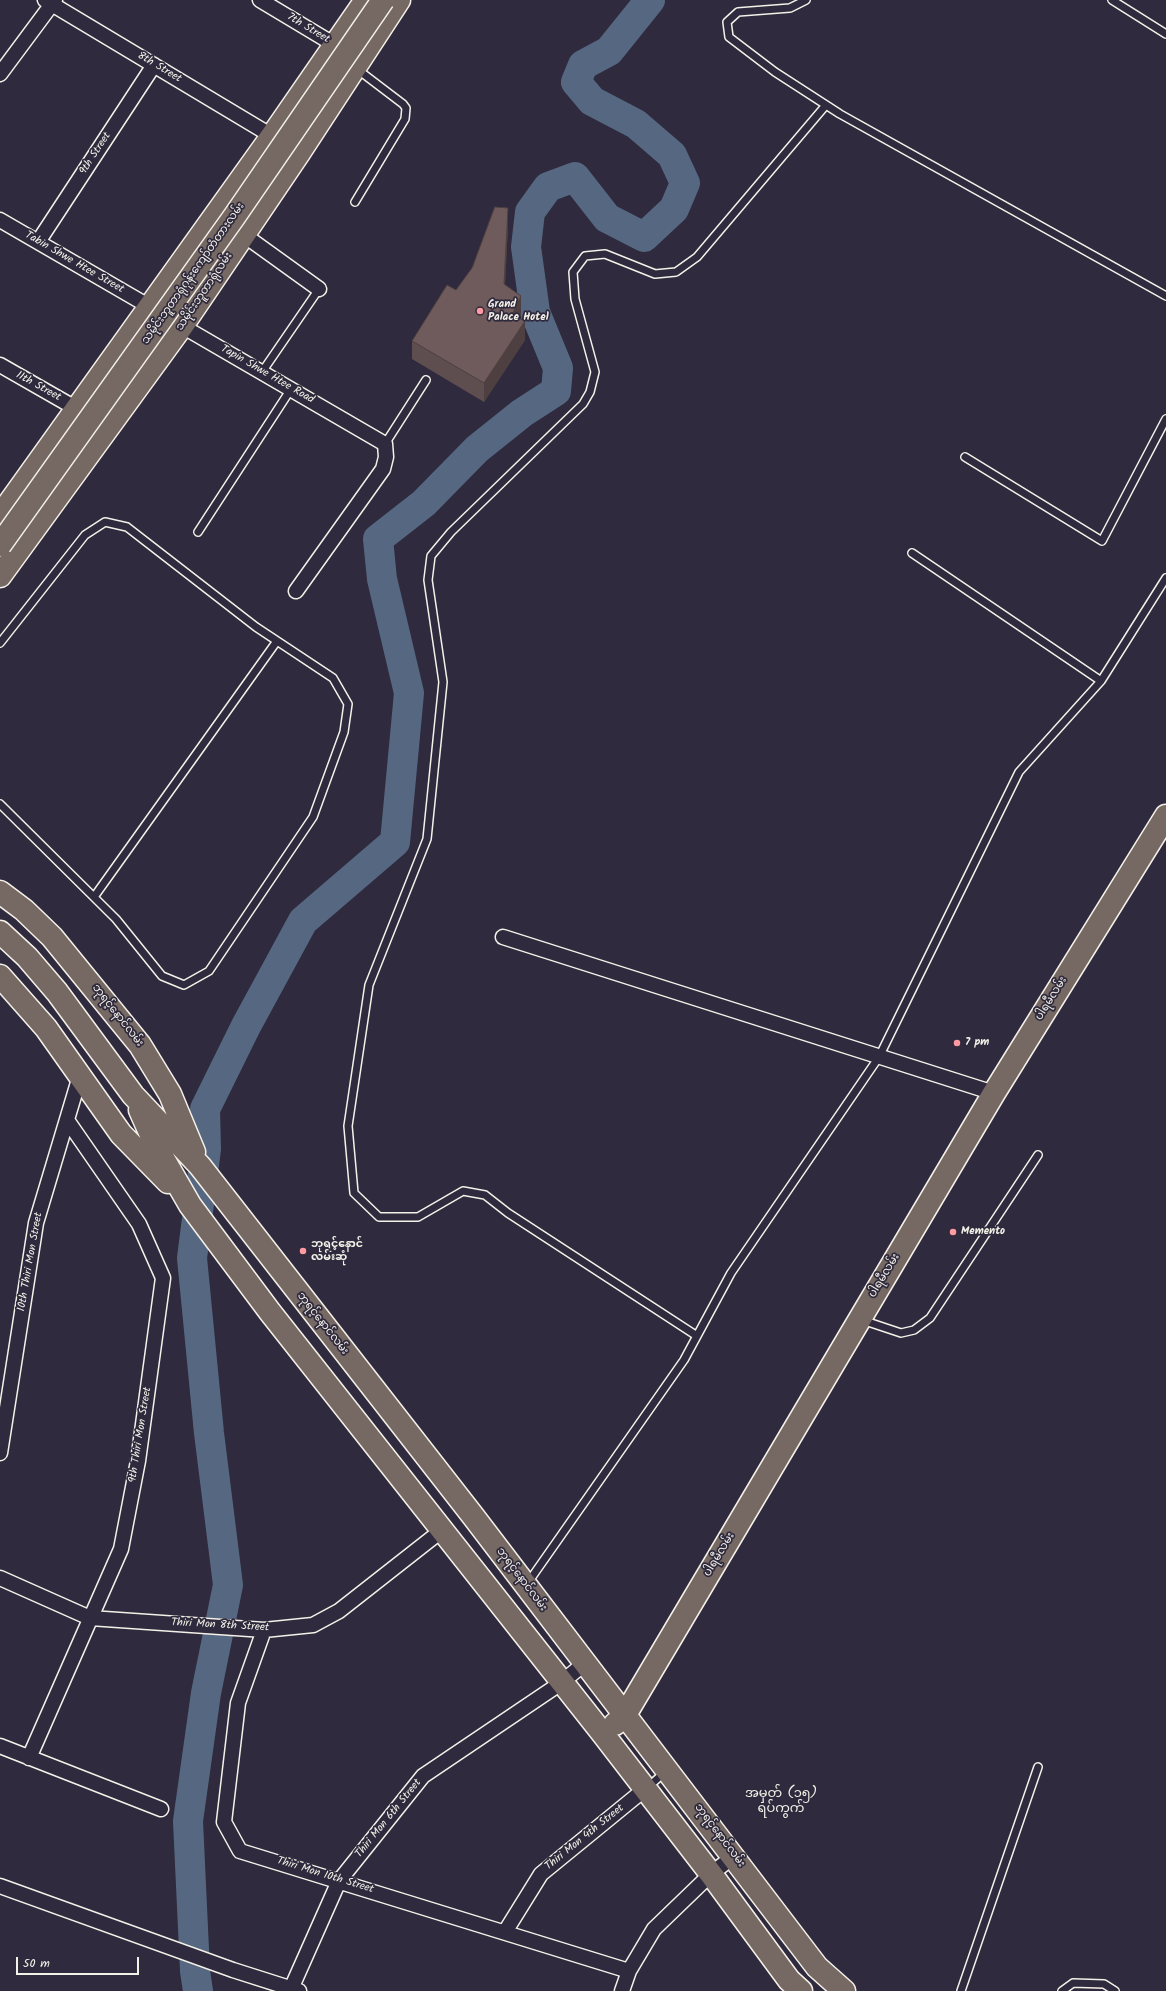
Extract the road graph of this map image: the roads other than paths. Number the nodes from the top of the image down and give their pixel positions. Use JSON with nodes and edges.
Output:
{"nodes":[{"id":1,"x":260,"y":0,"type":"edge"},
{"id":2,"x":366,"y":0,"type":"edge"},
{"id":3,"x":383,"y":0,"type":"edge"},
{"id":4,"x":399,"y":0,"type":"edge"},
{"id":5,"x":806,"y":0,"type":"edge"},
{"id":6,"x":1112,"y":0,"type":"edge"},
{"id":7,"x":51,"y":1,"type":"edge"},
{"id":8,"x":1166,"y":34,"type":"edge"},
{"id":9,"x":335,"y":45,"type":"junction"},
{"id":10,"x":154,"y":65,"type":"junction"},
{"id":11,"x":354,"y":67,"type":"junction"},
{"id":12,"x":0,"y":74,"type":"edge"},
{"id":13,"x":826,"y":105,"type":"junction"},
{"id":14,"x":272,"y":136,"type":"junction"},
{"id":15,"x":355,"y":202,"type":"dead end"},
{"id":16,"x":0,"y":220,"type":"edge"},
{"id":17,"x":244,"y":235,"type":"junction"},
{"id":18,"x":38,"y":242,"type":"junction"},
{"id":19,"x":319,"y":289,"type":"joint"},
{"id":20,"x":1166,"y":296,"type":"edge"},
{"id":21,"x":149,"y":306,"type":"junction"},
{"id":22,"x":182,"y":326,"type":"junction"},
{"id":23,"x":0,"y":365,"type":"edge"},
{"id":24,"x":262,"y":372,"type":"junction"},
{"id":25,"x":426,"y":380,"type":"dead end"},
{"id":26,"x":291,"y":389,"type":"junction"},
{"id":27,"x":77,"y":409,"type":"junction"},
{"id":28,"x":1166,"y":419,"type":"edge"},
{"id":29,"x":385,"y":444,"type":"junction"},
{"id":30,"x":965,"y":457,"type":"dead end"},
{"id":31,"x":4,"y":504,"type":"edge"},
{"id":32,"x":35,"y":529,"type":"junction"},
{"id":33,"x":198,"y":532,"type":"dead end"},
{"id":34,"x":0,"y":544,"type":"edge"},
{"id":35,"x":912,"y":553,"type":"dead end"},
{"id":36,"x":0,"y":576,"type":"edge"},
{"id":37,"x":1166,"y":578,"type":"edge"},
{"id":38,"x":296,"y":591,"type":"dead end"},
{"id":39,"x":277,"y":641,"type":"junction"},
{"id":40,"x":0,"y":643,"type":"edge"},
{"id":41,"x":1101,"y":681,"type":"junction"},
{"id":42,"x":0,"y":804,"type":"edge"},
{"id":43,"x":1166,"y":816,"type":"edge"},
{"id":44,"x":0,"y":892,"type":"edge"},
{"id":45,"x":94,"y":897,"type":"junction"},
{"id":46,"x":0,"y":932,"type":"edge"},
{"id":47,"x":503,"y":938,"type":"dead end"},
{"id":48,"x":0,"y":976,"type":"edge"},
{"id":49,"x":879,"y":1057,"type":"junction"},
{"id":50,"x":80,"y":1076,"type":"junction"},
{"id":51,"x":994,"y":1093,"type":"junction"},
{"id":52,"x":133,"y":1095,"type":"junction"},
{"id":53,"x":67,"y":1120,"type":"junction"},
{"id":54,"x":1038,"y":1155,"type":"dead end"},
{"id":55,"x":200,"y":1166,"type":"junction"},
{"id":56,"x":190,"y":1205,"type":"junction"},
{"id":57,"x":860,"y":1319,"type":"junction"},
{"id":58,"x":697,"y":1336,"type":"junction"},
{"id":59,"x":0,"y":1453,"type":"edge"},
{"id":60,"x":441,"y":1531,"type":"junction"},
{"id":61,"x":0,"y":1578,"type":"edge"},
{"id":62,"x":531,"y":1592,"type":"junction"},
{"id":63,"x":90,"y":1618,"type":"junction"},
{"id":64,"x":510,"y":1618,"type":"junction"},
{"id":65,"x":264,"y":1630,"type":"junction"},
{"id":66,"x":586,"y":1663,"type":"junction"},
{"id":67,"x":561,"y":1683,"type":"junction"},
{"id":68,"x":625,"y":1715,"type":"junction"},
{"id":69,"x":603,"y":1734,"type":"junction"},
{"id":70,"x":0,"y":1746,"type":"edge"},
{"id":71,"x":29,"y":1758,"type":"junction"},
{"id":72,"x":1038,"y":1767,"type":"dead end"},
{"id":73,"x":668,"y":1770,"type":"junction"},
{"id":74,"x":645,"y":1789,"type":"junction"},
{"id":75,"x":161,"y":1809,"type":"dead end"},
{"id":76,"x":734,"y":1856,"type":"junction"},
{"id":77,"x":711,"y":1874,"type":"junction"},
{"id":78,"x":339,"y":1880,"type":"junction"},
{"id":79,"x":0,"y":1886,"type":"edge"},
{"id":80,"x":505,"y":1932,"type":"junction"},
{"id":81,"x":628,"y":1971,"type":"junction"},
{"id":82,"x":295,"y":1990,"type":"edge"},
{"id":83,"x":622,"y":1991,"type":"edge"},
{"id":84,"x":801,"y":1991,"type":"edge"},
{"id":85,"x":844,"y":1991,"type":"edge"},
{"id":86,"x":961,"y":1991,"type":"edge"},
{"id":87,"x":1062,"y":1991,"type":"edge"},
{"id":88,"x":1115,"y":1991,"type":"edge"}],
"edges":[{"from":1,"to":9,"type":"street","name":"7th Street"},
{"from":2,"to":9,"type":"main road"},
{"from":3,"to":34,"type":"main road","name":"သမိုင်းဘူတာရုံဂုန်းကျော်တံတားလမ်း","bridge":true},
{"from":4,"to":11,"type":"main road","name":"သမိုင်းဘူတာရုံလမ်း"},
{"from":5,"to":13,"type":"lane"},
{"from":6,"to":8,"type":"lane"},
{"from":7,"to":10,"type":"street","name":"8th Street"},
{"from":7,"to":12,"type":"street"},
{"from":9,"to":14,"type":"main road"},
{"from":10,"to":14,"type":"street","name":"8th Street"},
{"from":10,"to":18,"type":"street","name":"9th Street"},
{"from":11,"to":15,"type":"lane"},
{"from":11,"to":17,"type":"main road","name":"သမိုင်းဘူတာရုံလမ်း"},
{"from":13,"to":20,"type":"lane"},
{"from":13,"to":58,"type":"lane"},
{"from":14,"to":21,"type":"main road"},
{"from":16,"to":18,"type":"street","name":"Tabin Shwe Htee Street"},
{"from":17,"to":19,"type":"street"},
{"from":17,"to":22,"type":"main road","name":"သမိုင်းဘူတာရုံလမ်း"},
{"from":18,"to":21,"type":"street","name":"Tabin Shwe Htee Street"},
{"from":19,"to":24,"type":"lane"},
{"from":21,"to":22,"type":"street","name":"Tapin Shwe Htee Road"},
{"from":21,"to":27,"type":"main road"},
{"from":22,"to":24,"type":"street","name":"Tapin Shwe Htee Road"},
{"from":22,"to":32,"type":"main road","name":"သမိုင်းဘူတာရုံလမ်း"},
{"from":23,"to":27,"type":"street","name":"11th Street"},
{"from":24,"to":26,"type":"street","name":"Tapin Shwe Htee Road"},
{"from":25,"to":29,"type":"lane"},
{"from":26,"to":29,"type":"street","name":"Tapin Shwe Htee Road"},
{"from":26,"to":33,"type":"lane"},
{"from":27,"to":31,"type":"main road"},
{"from":28,"to":30,"type":"lane"},
{"from":29,"to":38,"type":"street"},
{"from":31,"to":32,"type":"main road"},
{"from":32,"to":36,"type":"main road","name":"သမိုင်းဘူတာရုံလမ်း"},
{"from":35,"to":41,"type":"lane"},
{"from":37,"to":41,"type":"lane"},
{"from":39,"to":40,"type":"lane"},
{"from":39,"to":45,"type":"lane"},
{"from":39,"to":45,"type":"lane"},
{"from":41,"to":49,"type":"lane"},
{"from":42,"to":45,"type":"lane"},
{"from":43,"to":51,"type":"main road","name":"ပါရမီလမ်း"},
{"from":44,"to":55,"type":"main road","name":"ဘုရင့်နောင်လမ်း"},
{"from":46,"to":52,"type":"main road","name":"ဘုရင့်နောင်လမ်း"},
{"from":47,"to":49,"type":"street"},
{"from":48,"to":50,"type":"main road","name":"ဘုရင့်နောင်လမ်း"},
{"from":49,"to":51,"type":"street"},
{"from":49,"to":58,"type":"lane"},
{"from":50,"to":53,"type":"street","name":"10th Thiri Mon Street"},
{"from":50,"to":56,"type":"main road","name":"ဘုရင့်နောင်လမ်း"},
{"from":51,"to":57,"type":"main road","name":"ပါရမီလမ်း"},
{"from":52,"to":55,"type":"main road","name":"ဘုရင့်နောင်လမ်း"},
{"from":52,"to":56,"type":"main road","name":"ဘုရင့်နောင်လမ်း"},
{"from":53,"to":59,"type":"street","name":"10th Thiri Mon Street"},
{"from":53,"to":63,"type":"street","name":"9th Thiri Mon Street"},
{"from":54,"to":57,"type":"lane"},
{"from":55,"to":62,"type":"main road","name":"ဘုရင့်နောင်လမ်း"},
{"from":56,"to":60,"type":"main road","name":"ဘုရင့်နောင်လမ်း"},
{"from":57,"to":68,"type":"main road","name":"ပါရမီလမ်း"},
{"from":58,"to":62,"type":"lane"},
{"from":60,"to":64,"type":"main road","name":"ဘုရင့်နောင်လမ်း"},
{"from":60,"to":65,"type":"street","name":"Thiri Mon 8th Street"},
{"from":61,"to":63,"type":"street","name":"Thiri Mon 8th Street"},
{"from":62,"to":64,"type":"main road"},
{"from":62,"to":66,"type":"main road","name":"ဘုရင့်နောင်လမ်း"},
{"from":63,"to":65,"type":"street","name":"Thiri Mon 8th Street"},
{"from":63,"to":71,"type":"street","name":"9th Thiri Mon Street"},
{"from":64,"to":67,"type":"main road","name":"ဘုရင့်နောင်လမ်း"},
{"from":65,"to":78,"type":"street","name":"Thiri Mon 10th Street"},
{"from":66,"to":67,"type":"street","name":"Thiri Mon 6th Street"},
{"from":66,"to":68,"type":"main road","name":"ဘုရင့်နောင်လမ်း"},
{"from":67,"to":69,"type":"main road","name":"ဘုရင့်နောင်လမ်း"},
{"from":67,"to":78,"type":"street","name":"Thiri Mon 6th Street"},
{"from":68,"to":69,"type":"main road","name":"ပါရမီလမ်း"},
{"from":68,"to":73,"type":"main road","name":"ဘုရင့်နောင်လမ်း"},
{"from":69,"to":74,"type":"main road","name":"ဘုရင့်နောင်လမ်း"},
{"from":70,"to":71,"type":"street"},
{"from":71,"to":75,"type":"street"},
{"from":72,"to":86,"type":"lane"},
{"from":73,"to":74,"type":"lane"},
{"from":73,"to":76,"type":"main road","name":"ဘုရင့်နောင်လမ်း"},
{"from":74,"to":77,"type":"main road","name":"ဘုရင့်နောင်လမ်း"},
{"from":74,"to":80,"type":"street","name":"Thiri Mon 4th Street"},
{"from":76,"to":77,"type":"street"},
{"from":76,"to":85,"type":"main road","name":"ဘုရင့်နောင်လမ်း"},
{"from":77,"to":81,"type":"street"},
{"from":77,"to":84,"type":"main road","name":"ဘုရင့်နောင်လမ်း"},
{"from":78,"to":80,"type":"street","name":"Thiri Mon 10th Street"},
{"from":78,"to":82,"type":"street","name":"Thiri Mon 6th Street"},
{"from":79,"to":82,"type":"street"},
{"from":80,"to":81,"type":"street","name":"Thiri Mon 10th Street"},
{"from":81,"to":83,"type":"street"},
{"from":87,"to":88,"type":"lane"}]}
